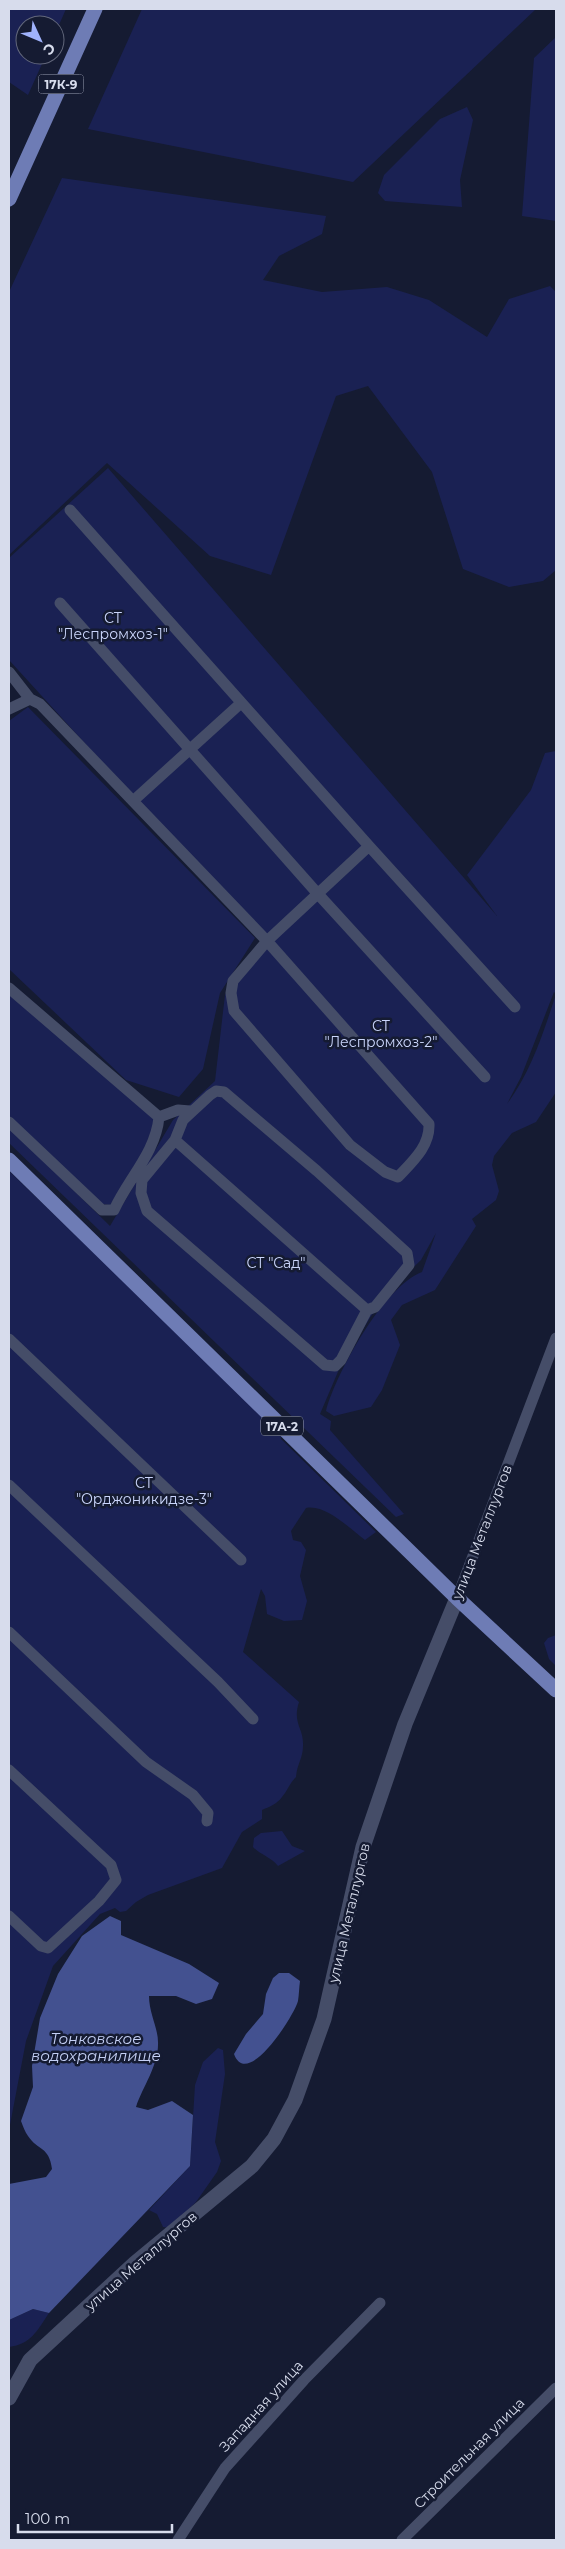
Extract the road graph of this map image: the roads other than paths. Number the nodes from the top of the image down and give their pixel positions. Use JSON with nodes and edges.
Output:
{"nodes":[{"id":1,"x":95,"y":9,"type":"edge"},
{"id":2,"x":9,"y":199,"type":"edge"},
{"id":3,"x":70,"y":510,"type":"dead end"},
{"id":4,"x":60,"y":603,"type":"dead end"},
{"id":5,"x":9,"y":672,"type":"edge"},
{"id":6,"x":30,"y":699,"type":"junction"},
{"id":7,"x":241,"y":703,"type":"junction"},
{"id":8,"x":9,"y":709,"type":"edge"},
{"id":9,"x":190,"y":750,"type":"junction"},
{"id":10,"x":133,"y":802,"type":"junction"},
{"id":11,"x":369,"y":846,"type":"junction"},
{"id":12,"x":318,"y":894,"type":"junction"},
{"id":13,"x":267,"y":941,"type":"junction"},
{"id":14,"x":9,"y":988,"type":"edge"},
{"id":15,"x":515,"y":1007,"type":"dead end"},
{"id":16,"x":485,"y":1077,"type":"dead end"},
{"id":17,"x":190,"y":1111,"type":"junction"},
{"id":18,"x":159,"y":1117,"type":"junction"},
{"id":19,"x":9,"y":1122,"type":"edge"},
{"id":20,"x":175,"y":1140,"type":"junction"},
{"id":21,"x":9,"y":1160,"type":"edge"},
{"id":22,"x":367,"y":1310,"type":"junction"},
{"id":23,"x":556,"y":1338,"type":"edge"},
{"id":24,"x":9,"y":1339,"type":"edge"},
{"id":25,"x":9,"y":1485,"type":"edge"},
{"id":26,"x":241,"y":1560,"type":"dead end"},
{"id":27,"x":457,"y":1598,"type":"junction"},
{"id":28,"x":9,"y":1632,"type":"edge"},
{"id":29,"x":556,"y":1690,"type":"edge"},
{"id":30,"x":254,"y":1720,"type":"dead end"},
{"id":31,"x":9,"y":1770,"type":"edge"},
{"id":32,"x":207,"y":1821,"type":"dead end"},
{"id":33,"x":9,"y":1916,"type":"edge"},
{"id":34,"x":380,"y":2303,"type":"dead end"},
{"id":35,"x":556,"y":2388,"type":"edge"},
{"id":36,"x":9,"y":2398,"type":"edge"},
{"id":37,"x":178,"y":2540,"type":"edge"},
{"id":38,"x":402,"y":2540,"type":"edge"}],
"edges":[{"from":1,"to":2,"type":"main road","number":"17К-9"},
{"from":3,"to":7,"type":"street"},
{"from":4,"to":9,"type":"street"},
{"from":5,"to":6,"type":"street"},
{"from":6,"to":8,"type":"street"},
{"from":6,"to":10,"type":"street"},
{"from":7,"to":9,"type":"street"},
{"from":7,"to":11,"type":"street"},
{"from":9,"to":10,"type":"street"},
{"from":9,"to":12,"type":"street"},
{"from":10,"to":13,"type":"street"},
{"from":11,"to":12,"type":"street"},
{"from":11,"to":15,"type":"street"},
{"from":12,"to":13,"type":"street"},
{"from":12,"to":16,"type":"street"},
{"from":13,"to":13,"type":"street"},
{"from":14,"to":18,"type":"street"},
{"from":17,"to":18,"type":"street"},
{"from":17,"to":20,"type":"street"},
{"from":17,"to":22,"type":"street"},
{"from":18,"to":19,"type":"street"},
{"from":20,"to":22,"type":"street"},
{"from":20,"to":22,"type":"street"},
{"from":21,"to":27,"type":"main road","number":"17А-2"},
{"from":23,"to":27,"type":"street","name":"улица Металлургов"},
{"from":24,"to":26,"type":"street"},
{"from":25,"to":30,"type":"street"},
{"from":27,"to":29,"type":"main road","number":"17А-2"},
{"from":27,"to":36,"type":"street","name":"улица Металлургов"},
{"from":28,"to":32,"type":"street"},
{"from":31,"to":33,"type":"street"},
{"from":34,"to":37,"type":"street","name":"Западная улица"},
{"from":35,"to":38,"type":"street","name":"Строительная улица"}]}
